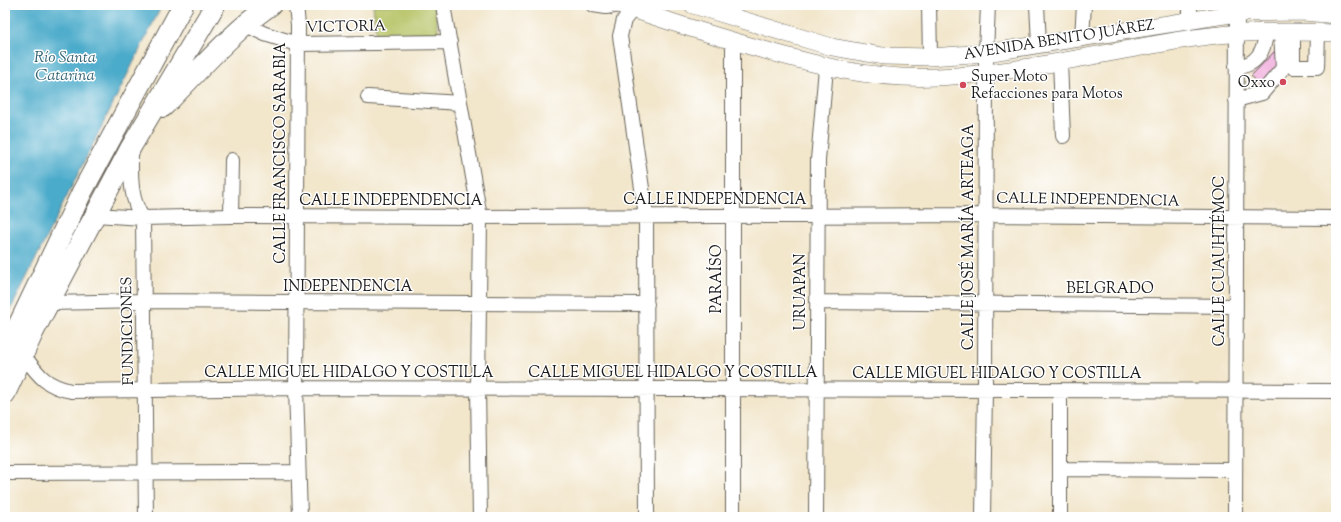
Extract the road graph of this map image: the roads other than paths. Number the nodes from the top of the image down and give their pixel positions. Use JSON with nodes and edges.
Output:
{"nodes":[{"id":1,"x":183,"y":5,"type":"edge"},
{"id":2,"x":215,"y":5,"type":"edge"},
{"id":3,"x":271,"y":5,"type":"edge"},
{"id":4,"x":296,"y":5,"type":"edge"},
{"id":5,"x":443,"y":5,"type":"edge"},
{"id":6,"x":593,"y":5,"type":"edge"},
{"id":7,"x":693,"y":5,"type":"edge"},
{"id":8,"x":929,"y":5,"type":"edge"},
{"id":9,"x":988,"y":5,"type":"edge"},
{"id":10,"x":1037,"y":5,"type":"edge"},
{"id":11,"x":1084,"y":5,"type":"edge"},
{"id":12,"x":625,"y":8,"type":"edge"},
{"id":13,"x":714,"y":8,"type":"edge"},
{"id":14,"x":1237,"y":9,"type":"edge"},
{"id":15,"x":1190,"y":12,"type":"edge"},
{"id":16,"x":1336,"y":15,"type":"edge"},
{"id":17,"x":246,"y":25,"type":"junction"},
{"id":18,"x":1280,"y":32,"type":"junction"},
{"id":19,"x":1318,"y":32,"type":"junction"},
{"id":20,"x":1336,"y":33,"type":"edge"},
{"id":21,"x":1237,"y":34,"type":"junction"},
{"id":22,"x":1082,"y":37,"type":"junction"},
{"id":23,"x":733,"y":41,"type":"junction"},
{"id":24,"x":450,"y":42,"type":"junction"},
{"id":25,"x":297,"y":44,"type":"junction"},
{"id":26,"x":1039,"y":44,"type":"junction"},
{"id":27,"x":986,"y":53,"type":"junction"},
{"id":28,"x":930,"y":56,"type":"junction"},
{"id":29,"x":1060,"y":61,"type":"junction"},
{"id":30,"x":1236,"y":66,"type":"junction"},
{"id":31,"x":826,"y":68,"type":"junction"},
{"id":32,"x":986,"y":74,"type":"junction"},
{"id":33,"x":368,"y":97,"type":"dead end"},
{"id":34,"x":1236,"y":100,"type":"junction"},
{"id":35,"x":460,"y":103,"type":"junction"},
{"id":36,"x":144,"y":127,"type":"junction"},
{"id":37,"x":1063,"y":136,"type":"dead end"},
{"id":38,"x":131,"y":147,"type":"junction"},
{"id":39,"x":232,"y":160,"type":"dead end"},
{"id":40,"x":95,"y":215,"type":"junction"},
{"id":41,"x":985,"y":215,"type":"junction"},
{"id":42,"x":231,"y":216,"type":"junction"},
{"id":43,"x":296,"y":216,"type":"junction"},
{"id":44,"x":646,"y":216,"type":"junction"},
{"id":45,"x":733,"y":216,"type":"junction"},
{"id":46,"x":817,"y":216,"type":"junction"},
{"id":47,"x":480,"y":217,"type":"junction"},
{"id":48,"x":142,"y":218,"type":"junction"},
{"id":49,"x":1235,"y":218,"type":"junction"},
{"id":50,"x":1336,"y":218,"type":"edge"},
{"id":51,"x":142,"y":301,"type":"junction"},
{"id":52,"x":296,"y":302,"type":"junction"},
{"id":53,"x":817,"y":302,"type":"junction"},
{"id":54,"x":50,"y":303,"type":"junction"},
{"id":55,"x":479,"y":303,"type":"junction"},
{"id":56,"x":647,"y":304,"type":"junction"},
{"id":57,"x":984,"y":305,"type":"junction"},
{"id":58,"x":1236,"y":306,"type":"junction"},
{"id":59,"x":14,"y":355,"type":"edge"},
{"id":60,"x":296,"y":388,"type":"junction"},
{"id":61,"x":478,"y":388,"type":"junction"},
{"id":62,"x":647,"y":389,"type":"junction"},
{"id":63,"x":733,"y":389,"type":"junction"},
{"id":64,"x":817,"y":389,"type":"junction"},
{"id":65,"x":985,"y":390,"type":"junction"},
{"id":66,"x":1060,"y":390,"type":"junction"},
{"id":67,"x":1236,"y":390,"type":"junction"},
{"id":68,"x":145,"y":391,"type":"junction"},
{"id":69,"x":1336,"y":391,"type":"edge"},
{"id":70,"x":5,"y":394,"type":"edge"},
{"id":71,"x":1060,"y":469,"type":"junction"},
{"id":72,"x":1235,"y":470,"type":"junction"},
{"id":73,"x":5,"y":472,"type":"edge"},
{"id":74,"x":297,"y":472,"type":"junction"},
{"id":75,"x":145,"y":473,"type":"junction"},
{"id":76,"x":146,"y":517,"type":"edge"},
{"id":77,"x":300,"y":517,"type":"edge"},
{"id":78,"x":480,"y":517,"type":"edge"},
{"id":79,"x":647,"y":517,"type":"edge"},
{"id":80,"x":734,"y":517,"type":"edge"},
{"id":81,"x":816,"y":517,"type":"edge"},
{"id":82,"x":983,"y":517,"type":"edge"},
{"id":83,"x":1060,"y":517,"type":"edge"},
{"id":84,"x":1235,"y":517,"type":"edge"}],
"edges":[{"from":1,"to":59,"type":"highway"},
{"from":2,"to":36,"type":"highway"},
{"from":3,"to":17,"type":"highway"},
{"from":4,"to":25,"type":"street","name":"CALLE FRANCISCO SARABIA"},
{"from":5,"to":24,"type":"street"},
{"from":6,"to":12,"type":"street"},
{"from":7,"to":13,"type":"main road","name":"AVENIDA BENITO JUÁREZ"},
{"from":8,"to":28,"type":"street"},
{"from":9,"to":27,"type":"street","name":"CALLE JOSÉ MARÍA ARTEAGA"},
{"from":10,"to":26,"type":"street"},
{"from":11,"to":22,"type":"street"},
{"from":12,"to":23,"type":"main road","name":"AVENIDA BENITO JUÁREZ"},
{"from":12,"to":44,"type":"street"},
{"from":13,"to":28,"type":"main road","name":"AVENIDA BENITO JUÁREZ"},
{"from":14,"to":15,"type":"main road","name":"AVENIDA BENITO JUÁREZ"},
{"from":14,"to":16,"type":"main road","name":"AVENIDA BENITO JUÁREZ"},
{"from":14,"to":21,"type":"street","name":"CALLE CUAUHTÉMOC"},
{"from":15,"to":22,"type":"main road","name":"AVENIDA BENITO JUÁREZ"},
{"from":17,"to":25,"type":"street","name":"VICTORIA"},
{"from":17,"to":36,"type":"highway"},
{"from":18,"to":19,"type":"main road","name":"AVENIDA BENITO JUÁREZ"},
{"from":18,"to":19,"type":"street"},
{"from":18,"to":21,"type":"main road","name":"AVENIDA BENITO JUÁREZ"},
{"from":18,"to":30,"type":"street"},
{"from":18,"to":34,"type":"street"},
{"from":19,"to":20,"type":"main road","name":"AVENIDA BENITO JUÁREZ"},
{"from":21,"to":29,"type":"main road","name":"AVENIDA BENITO JUÁREZ"},
{"from":21,"to":30,"type":"street","name":"CALLE CUAUHTÉMOC"},
{"from":22,"to":26,"type":"main road","name":"AVENIDA BENITO JUÁREZ"},
{"from":23,"to":31,"type":"main road","name":"AVENIDA BENITO JUÁREZ"},
{"from":23,"to":45,"type":"street","name":"PARAÍSO"},
{"from":24,"to":25,"type":"street","name":"VICTORIA"},
{"from":24,"to":35,"type":"street"},
{"from":25,"to":43,"type":"street","name":"CALLE FRANCISCO SARABIA"},
{"from":26,"to":27,"type":"main road","name":"AVENIDA BENITO JUÁREZ"},
{"from":27,"to":28,"type":"main road","name":"AVENIDA BENITO JUÁREZ"},
{"from":27,"to":32,"type":"street","name":"CALLE JOSÉ MARÍA ARTEAGA"},
{"from":29,"to":32,"type":"main road","name":"AVENIDA BENITO JUÁREZ"},
{"from":29,"to":37,"type":"street"},
{"from":30,"to":34,"type":"street","name":"CALLE CUAUHTÉMOC"},
{"from":31,"to":32,"type":"main road","name":"AVENIDA BENITO JUÁREZ"},
{"from":31,"to":46,"type":"street","name":"URUAPAN"},
{"from":32,"to":41,"type":"street","name":"CALLE JOSÉ MARÍA ARTEAGA"},
{"from":33,"to":35,"type":"street"},
{"from":34,"to":49,"type":"street","name":"CALLE CUAUHTÉMOC"},
{"from":35,"to":47,"type":"street"},
{"from":36,"to":38,"type":"highway"},
{"from":38,"to":40,"type":"highway"},
{"from":38,"to":48,"type":"street","name":"FUNDICIONES"},
{"from":39,"to":42,"type":"street"},
{"from":40,"to":48,"type":"street","name":"CALLE INDEPENDENCIA"},
{"from":40,"to":54,"type":"highway"},
{"from":41,"to":46,"type":"street","name":"CALLE INDEPENDENCIA"},
{"from":41,"to":49,"type":"street","name":"CALLE INDEPENDENCIA"},
{"from":41,"to":57,"type":"street","name":"CALLE JOSÉ MARÍA ARTEAGA"},
{"from":42,"to":43,"type":"street","name":"CALLE INDEPENDENCIA"},
{"from":42,"to":48,"type":"street","name":"CALLE INDEPENDENCIA"},
{"from":43,"to":47,"type":"street","name":"CALLE INDEPENDENCIA"},
{"from":43,"to":52,"type":"street","name":"CALLE FRANCISCO SARABIA"},
{"from":44,"to":45,"type":"street","name":"CALLE INDEPENDENCIA"},
{"from":44,"to":47,"type":"street","name":"CALLE INDEPENDENCIA"},
{"from":44,"to":56,"type":"street"},
{"from":45,"to":46,"type":"street","name":"CALLE INDEPENDENCIA"},
{"from":45,"to":63,"type":"street","name":"PARAÍSO"},
{"from":46,"to":53,"type":"street","name":"URUAPAN"},
{"from":47,"to":55,"type":"street"},
{"from":48,"to":51,"type":"street","name":"FUNDICIONES"},
{"from":49,"to":50,"type":"street","name":"CALLE INDEPENDENCIA"},
{"from":49,"to":58,"type":"street","name":"CALLE CUAUHTÉMOC"},
{"from":51,"to":52,"type":"street","name":"INDEPENDENCIA"},
{"from":51,"to":54,"type":"street","name":"INDEPENDENCIA"},
{"from":51,"to":68,"type":"street","name":"FUNDICIONES"},
{"from":52,"to":55,"type":"street","name":"INDEPENDENCIA"},
{"from":52,"to":60,"type":"street","name":"CALLE FRANCISCO SARABIA"},
{"from":53,"to":57,"type":"street","name":"BELGRADO"},
{"from":53,"to":64,"type":"street","name":"URUAPAN"},
{"from":54,"to":59,"type":"highway"},
{"from":55,"to":56,"type":"street","name":"INDEPENDENCIA"},
{"from":55,"to":61,"type":"street"},
{"from":56,"to":62,"type":"street"},
{"from":57,"to":58,"type":"street","name":"BELGRADO"},
{"from":57,"to":65,"type":"street","name":"CALLE JOSÉ MARÍA ARTEAGA"},
{"from":58,"to":67,"type":"street","name":"CALLE CUAUHTÉMOC"},
{"from":59,"to":68,"type":"street","name":"CALLE MIGUEL HIDALGO Y COSTILLA"},
{"from":59,"to":70,"type":"highway"},
{"from":60,"to":61,"type":"street","name":"CALLE MIGUEL HIDALGO Y COSTILLA"},
{"from":60,"to":68,"type":"street","name":"CALLE MIGUEL HIDALGO Y COSTILLA"},
{"from":60,"to":74,"type":"street","name":"CALLE FRANCISCO SARABIA"},
{"from":61,"to":62,"type":"street","name":"CALLE MIGUEL HIDALGO Y COSTILLA"},
{"from":61,"to":78,"type":"street"},
{"from":62,"to":63,"type":"street","name":"CALLE MIGUEL HIDALGO Y COSTILLA"},
{"from":62,"to":79,"type":"street"},
{"from":63,"to":64,"type":"street","name":"CALLE MIGUEL HIDALGO Y COSTILLA"},
{"from":63,"to":80,"type":"street","name":"PARAÍSO"},
{"from":64,"to":65,"type":"street","name":"CALLE MIGUEL HIDALGO Y COSTILLA"},
{"from":64,"to":81,"type":"street","name":"URUAPAN"},
{"from":65,"to":66,"type":"street","name":"CALLE MIGUEL HIDALGO Y COSTILLA"},
{"from":65,"to":82,"type":"street","name":"CALLE JOSÉ MARÍA ARTEAGA"},
{"from":66,"to":67,"type":"street","name":"CALLE MIGUEL HIDALGO Y COSTILLA"},
{"from":66,"to":71,"type":"street"},
{"from":67,"to":69,"type":"street","name":"CALLE MIGUEL HIDALGO Y COSTILLA"},
{"from":67,"to":72,"type":"street","name":"CALLE CUAUHTÉMOC"},
{"from":68,"to":75,"type":"street","name":"FUNDICIONES"},
{"from":71,"to":72,"type":"street"},
{"from":71,"to":83,"type":"street"},
{"from":72,"to":84,"type":"street","name":"CALLE CUAUHTÉMOC"},
{"from":73,"to":75,"type":"street"},
{"from":74,"to":75,"type":"street"},
{"from":74,"to":77,"type":"street","name":"CALLE FRANCISCO SARABIA"},
{"from":75,"to":76,"type":"street","name":"FUNDICIONES"}]}
